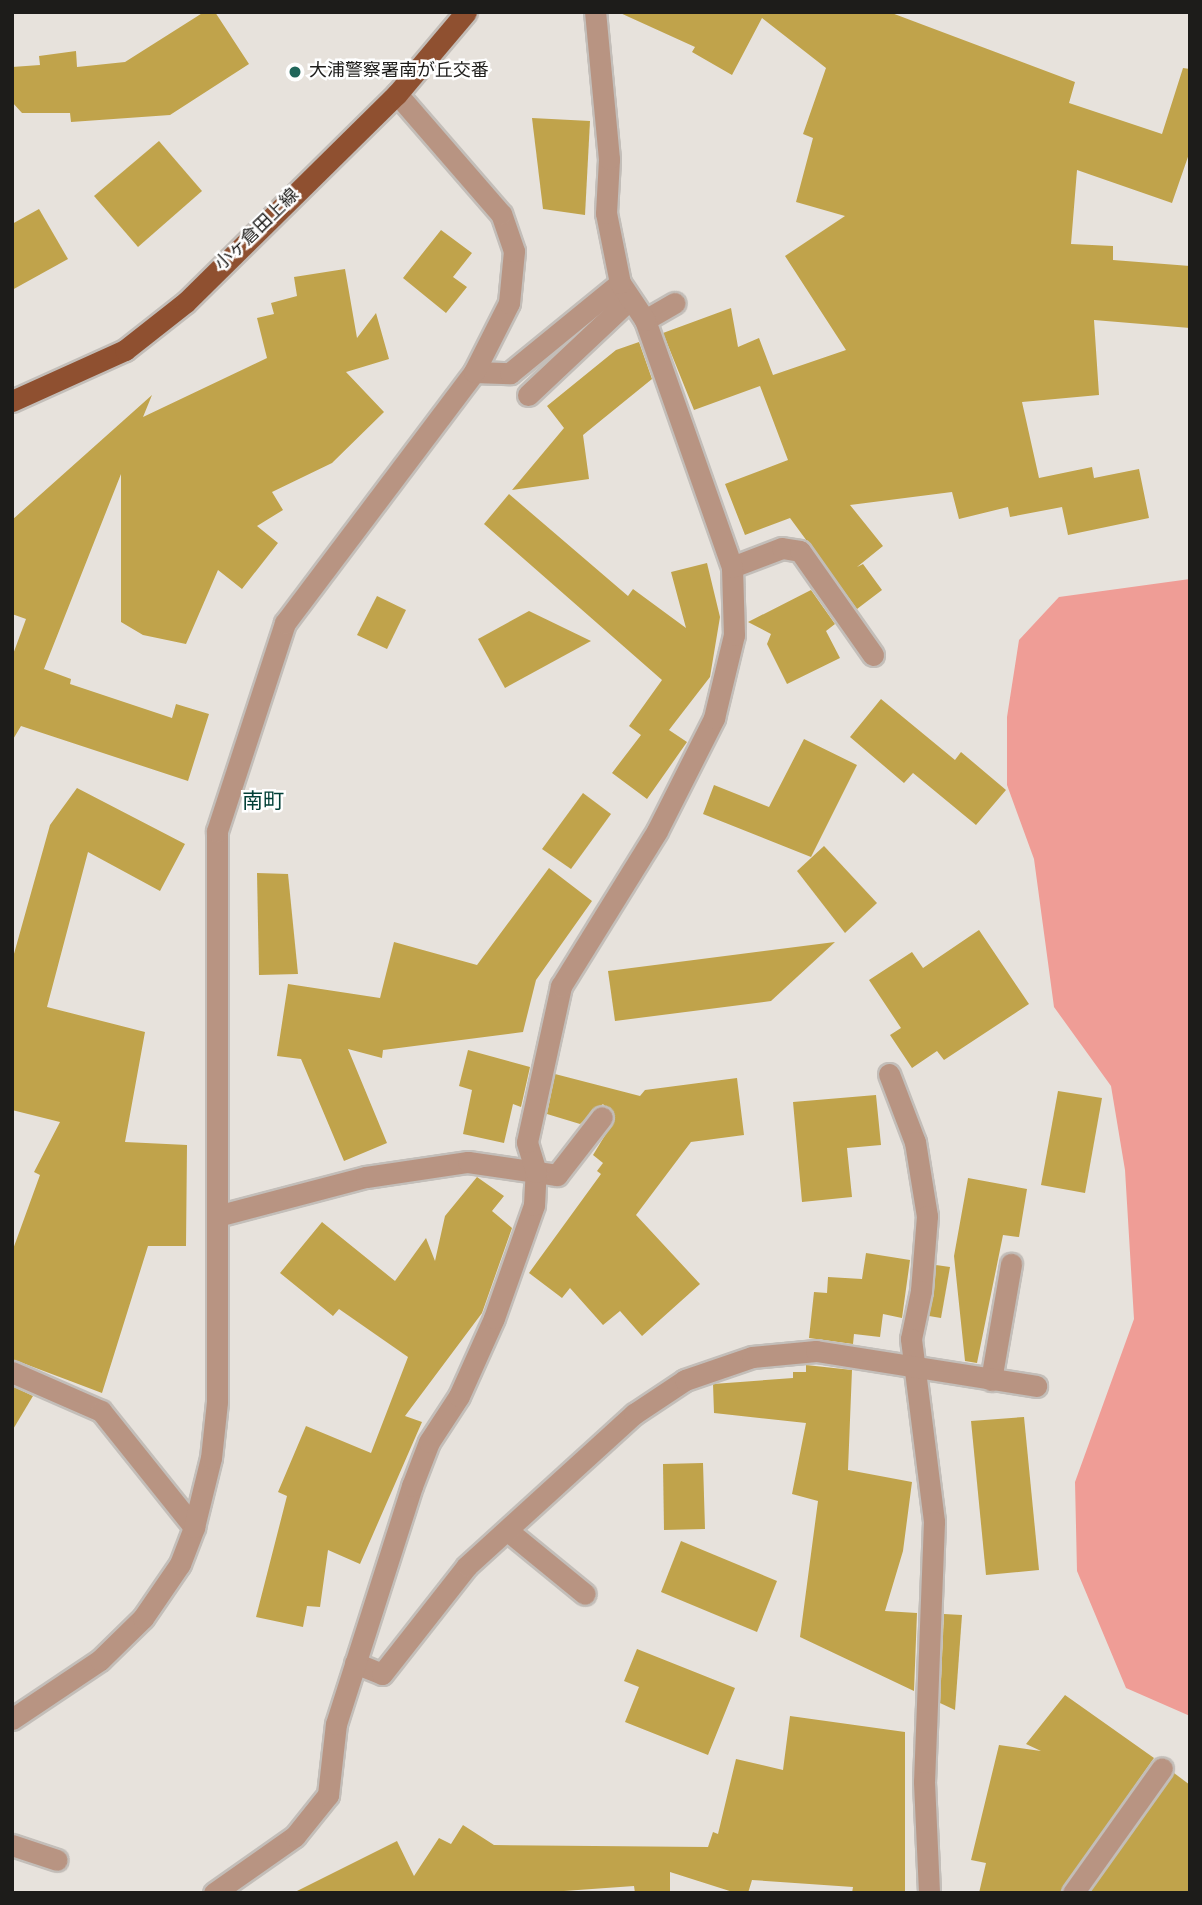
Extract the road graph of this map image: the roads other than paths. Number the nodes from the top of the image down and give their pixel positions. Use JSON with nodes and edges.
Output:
{"nodes":[{"id":1,"x":466,"y":12,"type":"edge"},
{"id":2,"x":595,"y":12,"type":"edge"},
{"id":3,"x":397,"y":94,"type":"junction"},
{"id":4,"x":625,"y":291,"type":"junction"},
{"id":5,"x":675,"y":303,"type":"dead end"},
{"id":6,"x":645,"y":320,"type":"junction"},
{"id":7,"x":474,"y":372,"type":"junction"},
{"id":8,"x":528,"y":395,"type":"dead end"},
{"id":9,"x":12,"y":401,"type":"edge"},
{"id":10,"x":732,"y":567,"type":"junction"},
{"id":11,"x":873,"y":655,"type":"dead end"},
{"id":12,"x":889,"y":1074,"type":"dead end"},
{"id":13,"x":602,"y":1117,"type":"dead end"},
{"id":14,"x":536,"y":1172,"type":"junction"},
{"id":15,"x":217,"y":1216,"type":"junction"},
{"id":16,"x":1010,"y":1264,"type":"dead end"},
{"id":17,"x":918,"y":1370,"type":"junction"},
{"id":18,"x":12,"y":1372,"type":"edge"},
{"id":19,"x":991,"y":1380,"type":"junction"},
{"id":20,"x":1036,"y":1386,"type":"dead end"},
{"id":21,"x":194,"y":1527,"type":"junction"},
{"id":22,"x":508,"y":1531,"type":"junction"},
{"id":23,"x":585,"y":1594,"type":"dead end"},
{"id":24,"x":355,"y":1663,"type":"junction"},
{"id":25,"x":12,"y":1719,"type":"edge"},
{"id":26,"x":1161,"y":1768,"type":"dead end"},
{"id":27,"x":12,"y":1845,"type":"edge"},
{"id":28,"x":57,"y":1860,"type":"dead end"},
{"id":29,"x":214,"y":1893,"type":"edge"},
{"id":30,"x":929,"y":1893,"type":"edge"},
{"id":31,"x":1073,"y":1893,"type":"edge"}],
"edges":[{"from":1,"to":3,"type":"main road","name":"小ヶ倉田上線"},
{"from":2,"to":4,"type":"street"},
{"from":3,"to":7,"type":"street"},
{"from":3,"to":9,"type":"main road","name":"小ヶ倉田上線"},
{"from":4,"to":6,"type":"street"},
{"from":4,"to":7,"type":"street"},
{"from":4,"to":8,"type":"street"},
{"from":5,"to":6,"type":"street"},
{"from":6,"to":10,"type":"street"},
{"from":7,"to":15,"type":"street"},
{"from":10,"to":11,"type":"street"},
{"from":10,"to":14,"type":"street"},
{"from":12,"to":17,"type":"street"},
{"from":13,"to":14,"type":"street"},
{"from":14,"to":15,"type":"street"},
{"from":14,"to":24,"type":"street"},
{"from":15,"to":21,"type":"street"},
{"from":16,"to":19,"type":"street"},
{"from":17,"to":19,"type":"street"},
{"from":17,"to":22,"type":"street"},
{"from":17,"to":30,"type":"street"},
{"from":18,"to":21,"type":"street"},
{"from":19,"to":20,"type":"street"},
{"from":21,"to":25,"type":"street"},
{"from":22,"to":23,"type":"street"},
{"from":22,"to":24,"type":"street"},
{"from":24,"to":29,"type":"street"},
{"from":26,"to":31,"type":"street"},
{"from":27,"to":28,"type":"street"}]}
